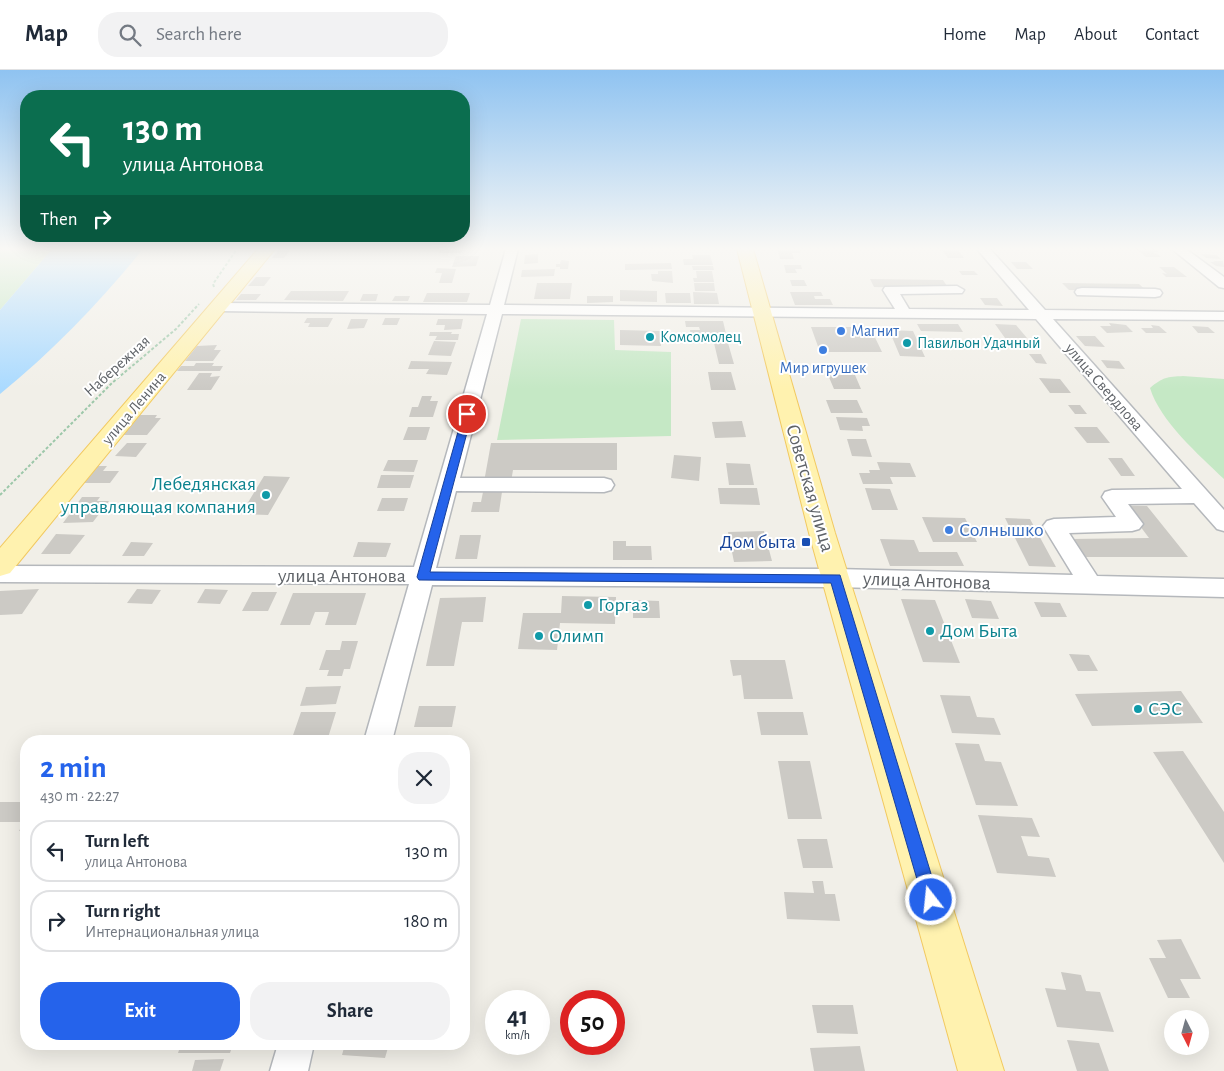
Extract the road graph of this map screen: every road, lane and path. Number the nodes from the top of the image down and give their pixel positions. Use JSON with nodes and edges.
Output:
{"nodes":[{"id":1,"x":212,"y":296,"type":"edge"},
{"id":2,"x":217,"y":296,"type":"edge"},
{"id":3,"x":500,"y":296,"type":"edge"},
{"id":4,"x":757,"y":296,"type":"edge"},
{"id":5,"x":894,"y":296,"type":"edge"},
{"id":6,"x":1023,"y":296,"type":"edge"},
{"id":7,"x":1119,"y":296,"type":"edge"},
{"id":8,"x":212,"y":300,"type":"junction"},
{"id":9,"x":496,"y":309,"type":"junction"},
{"id":10,"x":762,"y":313,"type":"junction"},
{"id":11,"x":905,"y":314,"type":"junction"},
{"id":12,"x":1040,"y":315,"type":"junction"},
{"id":13,"x":1139,"y":315,"type":"junction"},
{"id":14,"x":1224,"y":316,"type":"edge"},
{"id":15,"x":448,"y":484,"type":"junction"},
{"id":16,"x":604,"y":484,"type":"dead end"},
{"id":17,"x":0,"y":495,"type":"edge"},
{"id":18,"x":1200,"y":496,"type":"junction"},
{"id":19,"x":1224,"y":524,"type":"edge"},
{"id":20,"x":0,"y":566,"type":"edge"},
{"id":21,"x":0,"y":574,"type":"edge"},
{"id":22,"x":423,"y":577,"type":"junction"},
{"id":23,"x":836,"y":578,"type":"junction"},
{"id":24,"x":1091,"y":585,"type":"junction"},
{"id":25,"x":1224,"y":588,"type":"edge"},
{"id":26,"x":380,"y":735,"type":"edge"},
{"id":27,"x":294,"y":1050,"type":"edge"},
{"id":28,"x":289,"y":1071,"type":"edge"},
{"id":29,"x":981,"y":1071,"type":"edge"}],
"edges":[{"from":1,"to":8,"type":"path","name":"Набережная"},
{"from":2,"to":8,"type":"main road","name":"улица Ленина"},
{"from":3,"to":9,"type":"street"},
{"from":4,"to":10,"type":"main road","name":"Советская улица"},
{"from":5,"to":11,"type":"street"},
{"from":6,"to":12,"type":"street","name":"улица Свердлова"},
{"from":7,"to":13,"type":"street"},
{"from":8,"to":9,"type":"street"},
{"from":8,"to":17,"type":"path","name":"Набережная"},
{"from":8,"to":20,"type":"main road","name":"улица Ленина"},
{"from":9,"to":10,"type":"street"},
{"from":9,"to":15,"type":"street"},
{"from":10,"to":11,"type":"street"},
{"from":10,"to":23,"type":"main road","name":"Советская улица"},
{"from":11,"to":12,"type":"street"},
{"from":12,"to":13,"type":"street"},
{"from":12,"to":18,"type":"street","name":"улица Свердлова"},
{"from":13,"to":14,"type":"street"},
{"from":15,"to":16,"type":"street"},
{"from":15,"to":22,"type":"street"},
{"from":18,"to":19,"type":"street","name":"улица Свердлова"},
{"from":18,"to":24,"type":"street"},
{"from":21,"to":22,"type":"street","name":"улица Антонова"},
{"from":22,"to":23,"type":"street","name":"улица Антонова"},
{"from":22,"to":26,"type":"street"},
{"from":23,"to":24,"type":"street","name":"улица Антонова"},
{"from":23,"to":29,"type":"main road","name":"Советская улица"},
{"from":24,"to":25,"type":"street","name":"улица Антонова"},
{"from":27,"to":28,"type":"street"}]}
